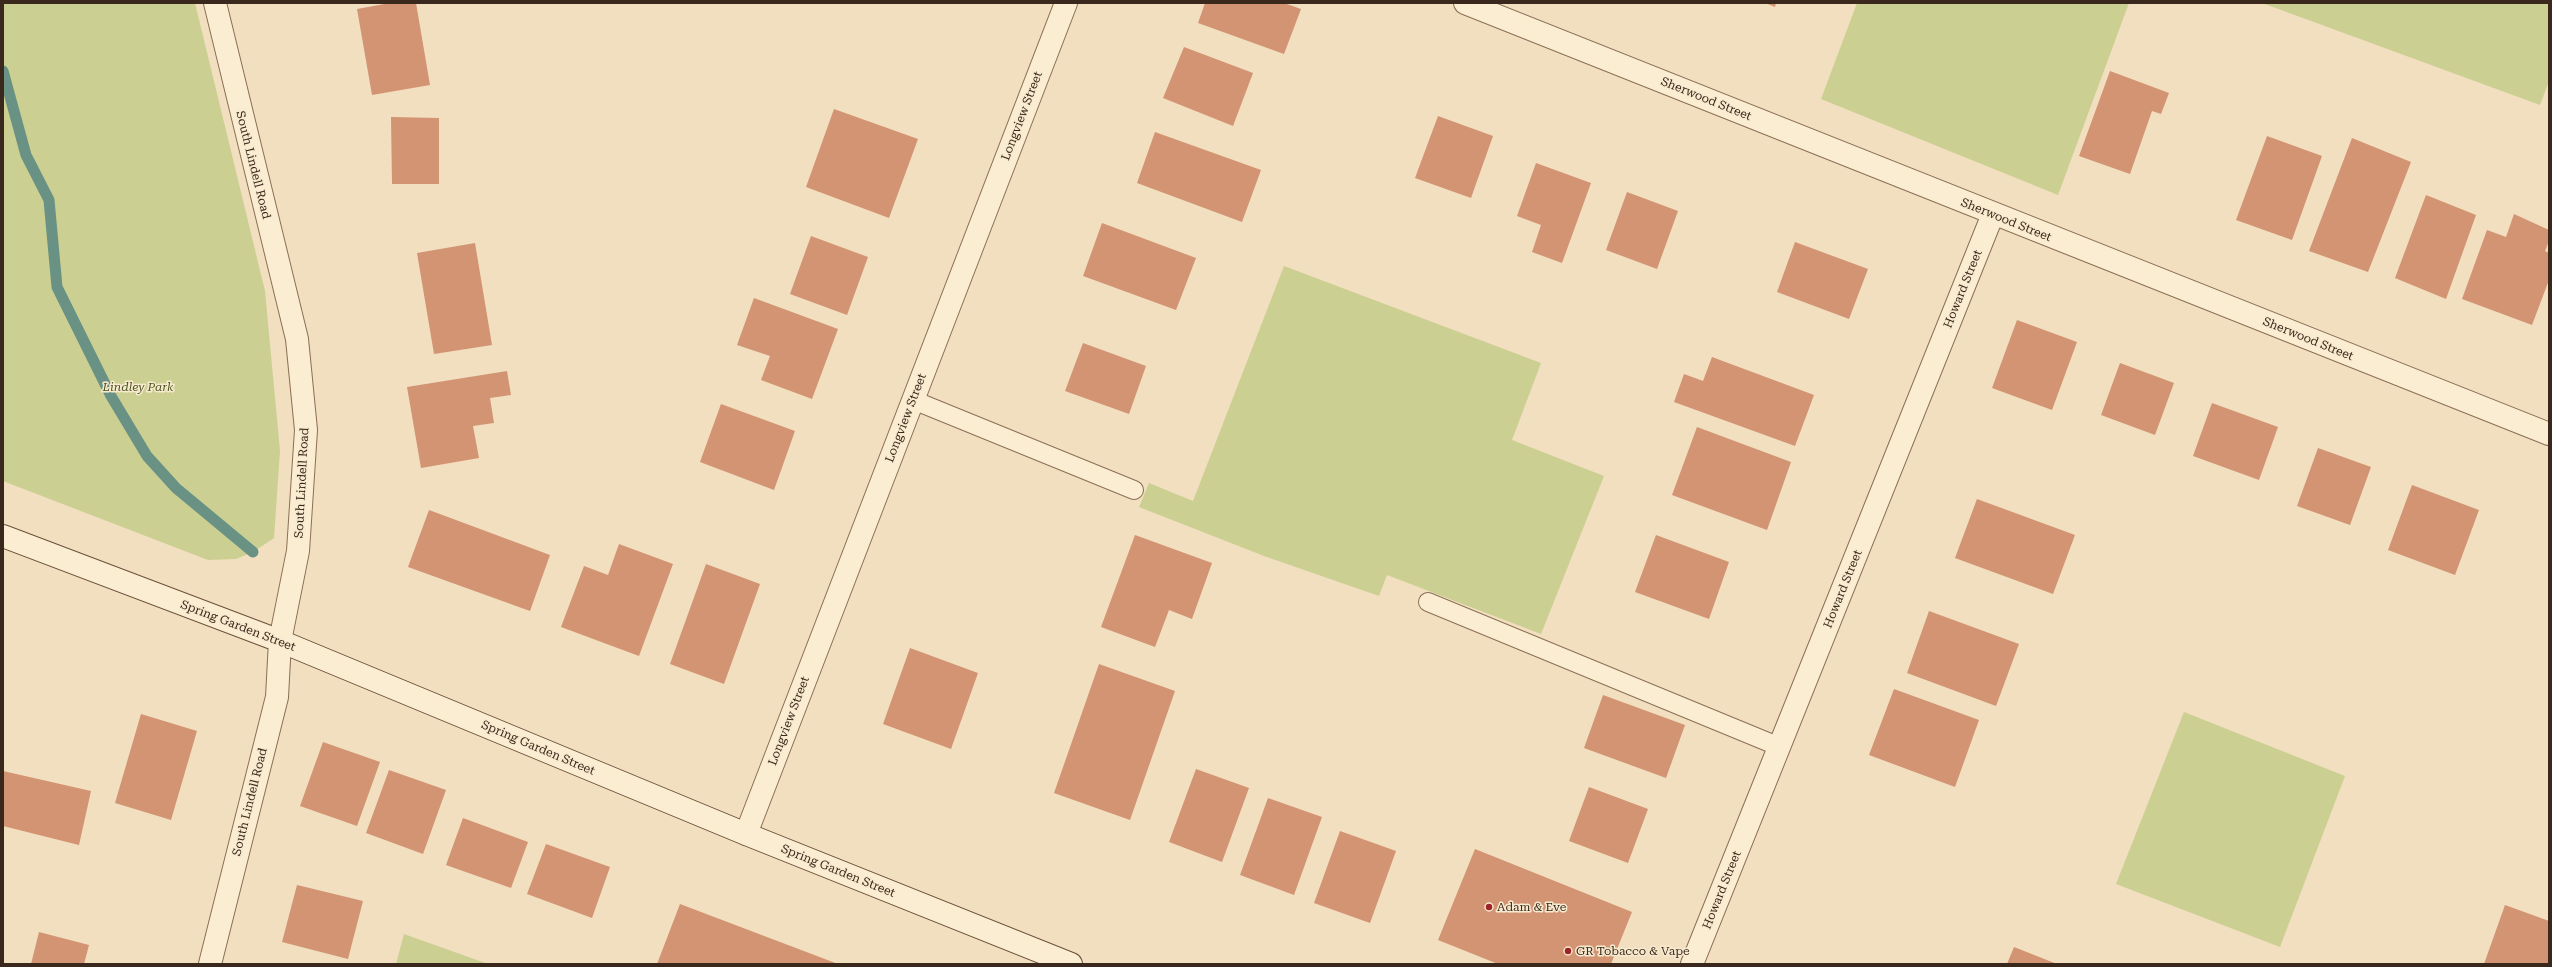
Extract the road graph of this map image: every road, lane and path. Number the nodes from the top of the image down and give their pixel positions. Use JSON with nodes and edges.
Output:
{"nodes":[{"id":1,"x":215,"y":3,"type":"edge"},
{"id":2,"x":1066,"y":3,"type":"edge"},
{"id":3,"x":1465,"y":3,"type":"edge"},
{"id":4,"x":1993,"y":214,"type":"junction"},
{"id":5,"x":913,"y":400,"type":"junction"},
{"id":6,"x":2549,"y":434,"type":"edge"},
{"id":7,"x":1134,"y":490,"type":"dead end"},
{"id":8,"x":3,"y":536,"type":"edge"},
{"id":9,"x":1428,"y":602,"type":"dead end"},
{"id":10,"x":280,"y":641,"type":"junction"},
{"id":11,"x":1780,"y":746,"type":"junction"},
{"id":12,"x":746,"y":834,"type":"junction"},
{"id":13,"x":210,"y":964,"type":"edge"},
{"id":14,"x":1071,"y":964,"type":"edge"},
{"id":15,"x":1692,"y":964,"type":"edge"}],
"edges":[{"from":1,"to":10,"type":"street","name":"South Lindell Road"},
{"from":2,"to":5,"type":"street","name":"Longview Street"},
{"from":3,"to":4,"type":"street","name":"Sherwood Street"},
{"from":4,"to":6,"type":"street","name":"Sherwood Street"},
{"from":4,"to":11,"type":"street","name":"Howard Street"},
{"from":5,"to":7,"type":"lane"},
{"from":5,"to":12,"type":"street","name":"Longview Street"},
{"from":8,"to":10,"type":"street","name":"Spring Garden Street"},
{"from":9,"to":11,"type":"lane"},
{"from":10,"to":12,"type":"street","name":"Spring Garden Street"},
{"from":10,"to":13,"type":"street","name":"South Lindell Road"},
{"from":11,"to":15,"type":"street","name":"Howard Street"},
{"from":12,"to":14,"type":"street","name":"Spring Garden Street"}]}
